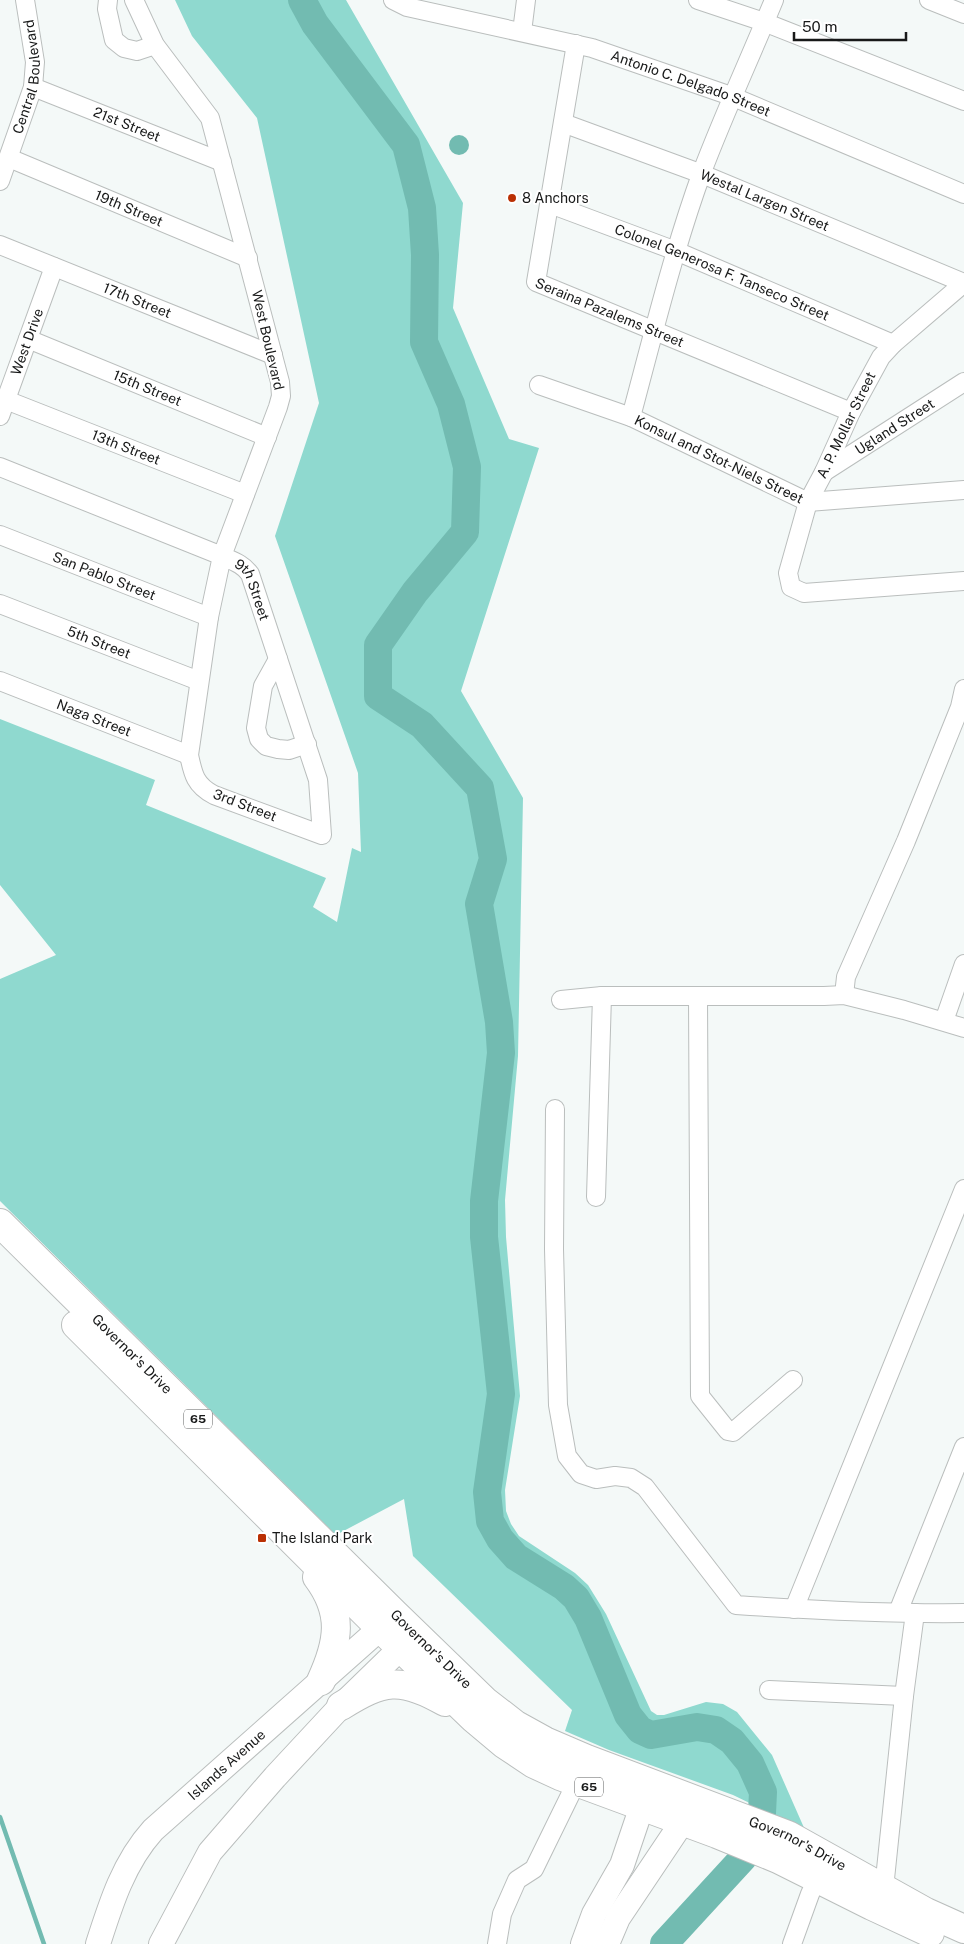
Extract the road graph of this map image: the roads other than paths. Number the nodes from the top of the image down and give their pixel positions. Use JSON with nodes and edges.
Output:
{"nodes":[{"id":1,"x":25,"y":0,"type":"edge"},
{"id":2,"x":108,"y":0,"type":"edge"},
{"id":3,"x":134,"y":0,"type":"edge"},
{"id":4,"x":526,"y":0,"type":"edge"},
{"id":5,"x":698,"y":0,"type":"edge"},
{"id":6,"x":774,"y":0,"type":"edge"},
{"id":7,"x":929,"y":0,"type":"edge"},
{"id":8,"x":403,"y":2,"type":"edge"},
{"id":9,"x":964,"y":14,"type":"edge"},
{"id":10,"x":764,"y":22,"type":"junction"},
{"id":11,"x":522,"y":32,"type":"junction"},
{"id":12,"x":576,"y":44,"type":"junction"},
{"id":13,"x":155,"y":45,"type":"junction"},
{"id":14,"x":33,"y":87,"type":"junction"},
{"id":15,"x":731,"y":96,"type":"junction"},
{"id":16,"x":964,"y":101,"type":"edge"},
{"id":17,"x":563,"y":123,"type":"junction"},
{"id":18,"x":9,"y":158,"type":"junction"},
{"id":19,"x":222,"y":162,"type":"junction"},
{"id":20,"x":702,"y":174,"type":"junction"},
{"id":21,"x":0,"y":181,"type":"edge"},
{"id":22,"x":964,"y":194,"type":"edge"},
{"id":23,"x":550,"y":204,"type":"junction"},
{"id":24,"x":0,"y":245,"type":"edge"},
{"id":25,"x":676,"y":251,"type":"junction"},
{"id":26,"x":248,"y":258,"type":"junction"},
{"id":27,"x":54,"y":267,"type":"junction"},
{"id":28,"x":964,"y":283,"type":"edge"},
{"id":29,"x":655,"y":331,"type":"junction"},
{"id":30,"x":28,"y":339,"type":"junction"},
{"id":31,"x":893,"y":344,"type":"junction"},
{"id":32,"x":273,"y":355,"type":"junction"},
{"id":33,"x":964,"y":382,"type":"edge"},
{"id":34,"x":539,"y":385,"type":"dead end"},
{"id":35,"x":3,"y":408,"type":"edge"},
{"id":36,"x":851,"y":412,"type":"junction"},
{"id":37,"x":631,"y":417,"type":"junction"},
{"id":38,"x":267,"y":437,"type":"junction"},
{"id":39,"x":0,"y":467,"type":"edge"},
{"id":40,"x":824,"y":472,"type":"junction"},
{"id":41,"x":964,"y":490,"type":"edge"},
{"id":42,"x":245,"y":494,"type":"junction"},
{"id":43,"x":808,"y":502,"type":"junction"},
{"id":44,"x":0,"y":535,"type":"edge"},
{"id":45,"x":222,"y":556,"type":"junction"},
{"id":46,"x":964,"y":581,"type":"edge"},
{"id":47,"x":0,"y":604,"type":"edge"},
{"id":48,"x":209,"y":617,"type":"junction"},
{"id":49,"x":278,"y":659,"type":"junction"},
{"id":50,"x":198,"y":680,"type":"junction"},
{"id":51,"x":0,"y":681,"type":"edge"},
{"id":52,"x":964,"y":689,"type":"edge"},
{"id":53,"x":306,"y":744,"type":"junction"},
{"id":54,"x":189,"y":755,"type":"junction"},
{"id":55,"x":322,"y":835,"type":"joint"},
{"id":56,"x":964,"y":964,"type":"edge"},
{"id":57,"x":844,"y":994,"type":"junction"},
{"id":58,"x":602,"y":996,"type":"junction"},
{"id":59,"x":698,"y":996,"type":"junction"},
{"id":60,"x":561,"y":1000,"type":"dead end"},
{"id":61,"x":944,"y":1021,"type":"junction"},
{"id":62,"x":964,"y":1028,"type":"edge"},
{"id":63,"x":555,"y":1109,"type":"dead end"},
{"id":64,"x":964,"y":1189,"type":"edge"},
{"id":65,"x":596,"y":1197,"type":"dead end"},
{"id":66,"x":0,"y":1223,"type":"edge"},
{"id":67,"x":0,"y":1250,"type":"edge"},
{"id":68,"x":793,"y":1380,"type":"dead end"},
{"id":69,"x":964,"y":1447,"type":"edge"},
{"id":70,"x":290,"y":1539,"type":"junction"},
{"id":71,"x":794,"y":1609,"type":"junction"},
{"id":72,"x":906,"y":1613,"type":"junction"},
{"id":73,"x":964,"y":1613,"type":"edge"},
{"id":74,"x":388,"y":1622,"type":"junction"},
{"id":75,"x":408,"y":1640,"type":"junction"},
{"id":76,"x":321,"y":1681,"type":"junction"},
{"id":77,"x":769,"y":1690,"type":"dead end"},
{"id":78,"x":904,"y":1696,"type":"junction"},
{"id":79,"x":341,"y":1706,"type":"junction"},
{"id":80,"x":473,"y":1718,"type":"junction"},
{"id":81,"x":582,"y":1771,"type":"junction"},
{"id":82,"x":642,"y":1806,"type":"junction"},
{"id":83,"x":683,"y":1821,"type":"junction"},
{"id":84,"x":722,"y":1822,"type":"junction"},
{"id":85,"x":817,"y":1878,"type":"junction"},
{"id":86,"x":876,"y":1897,"type":"junction"},
{"id":87,"x":611,"y":1908,"type":"junction"},
{"id":88,"x":964,"y":1929,"type":"edge"},
{"id":89,"x":98,"y":1944,"type":"edge"},
{"id":90,"x":161,"y":1944,"type":"edge"},
{"id":91,"x":497,"y":1944,"type":"edge"},
{"id":92,"x":583,"y":1944,"type":"edge"},
{"id":93,"x":607,"y":1944,"type":"edge"},
{"id":94,"x":792,"y":1944,"type":"edge"},
{"id":95,"x":955,"y":1944,"type":"edge"}],
"edges":[{"from":1,"to":14,"type":"street","name":"Central Boulevard"},
{"from":2,"to":13,"type":"street"},
{"from":3,"to":13,"type":"street","name":"West Boulevard"},
{"from":4,"to":11,"type":"street"},
{"from":5,"to":10,"type":"street"},
{"from":6,"to":10,"type":"street"},
{"from":7,"to":9,"type":"street"},
{"from":8,"to":11,"type":"street","name":"Antonio C. Delgado Street"},
{"from":10,"to":15,"type":"street"},
{"from":10,"to":16,"type":"street"},
{"from":11,"to":12,"type":"street","name":"Antonio C. Delgado Street"},
{"from":12,"to":15,"type":"street","name":"Antonio C. Delgado Street"},
{"from":12,"to":17,"type":"street","name":"Seraina Pazalems Street"},
{"from":13,"to":19,"type":"street","name":"West Boulevard"},
{"from":14,"to":18,"type":"street","name":"Central Boulevard"},
{"from":14,"to":19,"type":"street","name":"21st Street"},
{"from":15,"to":20,"type":"street"},
{"from":15,"to":22,"type":"street","name":"Antonio C. Delgado Street"},
{"from":17,"to":20,"type":"street","name":"Westal Largen Street"},
{"from":17,"to":23,"type":"street","name":"Seraina Pazalems Street"},
{"from":18,"to":21,"type":"street","name":"Central Boulevard"},
{"from":18,"to":26,"type":"street","name":"19th Street"},
{"from":19,"to":26,"type":"street","name":"West Boulevard"},
{"from":20,"to":25,"type":"street"},
{"from":20,"to":28,"type":"street","name":"Westal Largen Street"},
{"from":23,"to":25,"type":"street","name":"Colonel Generosa F. Tanseco Street"},
{"from":23,"to":29,"type":"street","name":"Seraina Pazalems Street"},
{"from":24,"to":27,"type":"street","name":"17th Street"},
{"from":25,"to":29,"type":"street"},
{"from":25,"to":31,"type":"street","name":"Colonel Generosa F. Tanseco Street"},
{"from":26,"to":32,"type":"street","name":"West Boulevard"},
{"from":27,"to":30,"type":"street","name":"West Drive"},
{"from":27,"to":32,"type":"street","name":"17th Street"},
{"from":28,"to":31,"type":"street","name":"A. P. Mollar Street"},
{"from":29,"to":36,"type":"street","name":"Seraina Pazalems Street"},
{"from":29,"to":37,"type":"street"},
{"from":30,"to":35,"type":"street","name":"West Drive"},
{"from":30,"to":38,"type":"street","name":"15th Street"},
{"from":31,"to":36,"type":"street","name":"A. P. Mollar Street"},
{"from":32,"to":38,"type":"street","name":"West Boulevard"},
{"from":33,"to":40,"type":"street","name":"Ugland Street"},
{"from":34,"to":37,"type":"street","name":"Konsul and Stot-Niels Street"},
{"from":35,"to":42,"type":"street","name":"13th Street"},
{"from":36,"to":40,"type":"street","name":"A. P. Mollar Street"},
{"from":37,"to":43,"type":"street","name":"Konsul and Stot-Niels Street"},
{"from":38,"to":42,"type":"street","name":"West Boulevard"},
{"from":39,"to":45,"type":"street","name":"9th Street"},
{"from":40,"to":43,"type":"street","name":"A. P. Mollar Street"},
{"from":41,"to":43,"type":"street","name":"Konsul and Stot-Niels Street"},
{"from":42,"to":45,"type":"street","name":"West Boulevard"},
{"from":43,"to":46,"type":"street","name":"A. P. Mollar Street"},
{"from":44,"to":48,"type":"street","name":"San Pablo Street"},
{"from":45,"to":48,"type":"street","name":"West Boulevard"},
{"from":45,"to":49,"type":"street","name":"9th Street"},
{"from":47,"to":50,"type":"street","name":"5th Street"},
{"from":48,"to":50,"type":"street","name":"West Boulevard"},
{"from":49,"to":53,"type":"street","name":"9th Street"},
{"from":49,"to":53,"type":"street"},
{"from":50,"to":54,"type":"street","name":"West Boulevard"},
{"from":51,"to":54,"type":"street","name":"Naga Street"},
{"from":52,"to":57,"type":"street"},
{"from":53,"to":55,"type":"street","name":"9th Street"},
{"from":54,"to":55,"type":"street","name":"3rd Street"},
{"from":56,"to":61,"type":"street"},
{"from":57,"to":59,"type":"street"},
{"from":57,"to":61,"type":"street"},
{"from":58,"to":59,"type":"street"},
{"from":58,"to":60,"type":"street"},
{"from":58,"to":65,"type":"street"},
{"from":59,"to":68,"type":"street"},
{"from":61,"to":62,"type":"street"},
{"from":63,"to":71,"type":"street"},
{"from":64,"to":71,"type":"street"},
{"from":66,"to":74,"type":"highway","name":"Governor's Drive","number":"65"},
{"from":67,"to":70,"type":"highway","name":"Governor's Drive","number":"65"},
{"from":69,"to":72,"type":"street"},
{"from":70,"to":74,"type":"highway","name":"Governor's Drive","number":"65"},
{"from":70,"to":76,"type":"highway"},
{"from":71,"to":72,"type":"street"},
{"from":72,"to":73,"type":"street"},
{"from":72,"to":78,"type":"street"},
{"from":74,"to":75,"type":"highway","name":"Governor's Drive","number":"65"},
{"from":74,"to":76,"type":"street","name":"Islands Avenue"},
{"from":75,"to":79,"type":"street"},
{"from":75,"to":80,"type":"highway","name":"Governor's Drive","number":"65"},
{"from":75,"to":81,"type":"highway","name":"Governor's Drive","number":"65"},
{"from":76,"to":89,"type":"street","name":"Islands Avenue"},
{"from":77,"to":78,"type":"street"},
{"from":78,"to":86,"type":"street"},
{"from":79,"to":80,"type":"highway"},
{"from":79,"to":90,"type":"street"},
{"from":80,"to":81,"type":"highway","name":"Governor's Drive","number":"65"},
{"from":81,"to":82,"type":"highway","name":"Governor's Drive","number":"65"},
{"from":81,"to":84,"type":"highway","name":"Governor's Drive","number":"65"},
{"from":81,"to":91,"type":"street"},
{"from":82,"to":83,"type":"highway","name":"Governor's Drive","number":"65"},
{"from":82,"to":87,"type":"street"},
{"from":83,"to":84,"type":"highway","name":"Governor's Drive","number":"65"},
{"from":83,"to":87,"type":"street"},
{"from":84,"to":85,"type":"highway","name":"Governor's Drive","number":"65"},
{"from":84,"to":86,"type":"highway","name":"Governor's Drive","number":"65"},
{"from":85,"to":86,"type":"highway","name":"Governor's Drive","number":"65"},
{"from":85,"to":94,"type":"street"},
{"from":86,"to":88,"type":"highway","name":"Governor's Drive","number":"65"},
{"from":86,"to":95,"type":"highway","name":"Governor's Drive","number":"65"},
{"from":87,"to":92,"type":"street"},
{"from":87,"to":93,"type":"street"}]}
